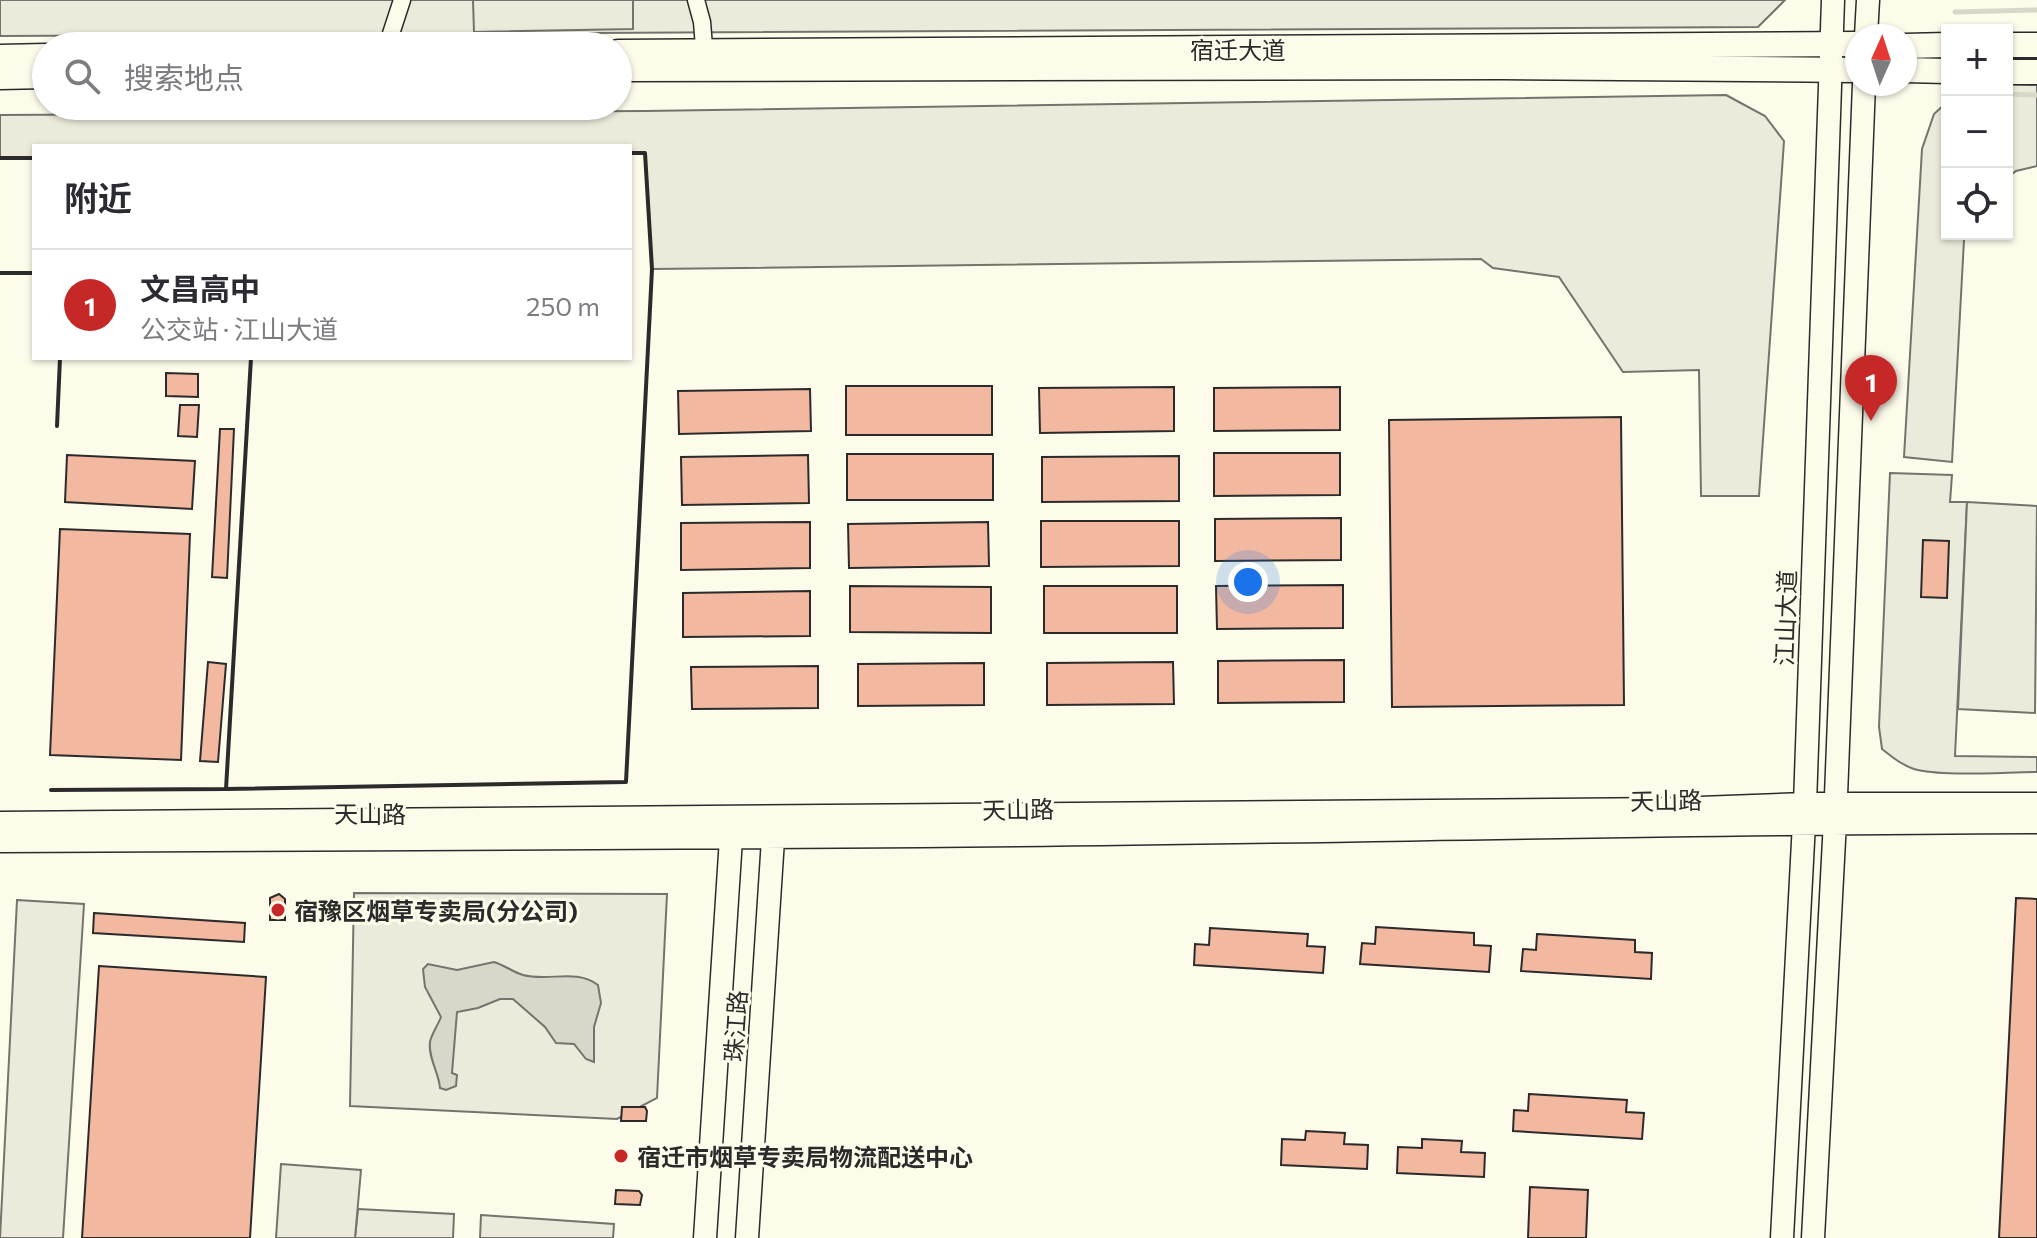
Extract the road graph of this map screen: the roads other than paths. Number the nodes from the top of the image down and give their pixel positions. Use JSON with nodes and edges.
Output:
{"nodes":[{"id":1,"x":402,"y":0,"type":"edge"},
{"id":2,"x":696,"y":0,"type":"edge"},
{"id":3,"x":1833,"y":0,"type":"edge"},
{"id":4,"x":1868,"y":0,"type":"edge"},
{"id":5,"x":1867,"y":24,"type":"edge"},
{"id":6,"x":392,"y":32,"type":"edge"},
{"id":7,"x":1941,"y":45,"type":"edge"},
{"id":8,"x":2013,"y":45,"type":"edge"},
{"id":9,"x":2037,"y":45,"type":"edge"},
{"id":10,"x":1917,"y":46,"type":"edge"},
{"id":11,"x":1845,"y":50,"type":"edge"},
{"id":12,"x":632,"y":53,"type":"edge"},
{"id":13,"x":32,"y":56,"type":"edge"},
{"id":14,"x":0,"y":57,"type":"edge"},
{"id":15,"x":1831,"y":57,"type":"junction"},
{"id":16,"x":705,"y":60,"type":"junction"},
{"id":17,"x":1845,"y":64,"type":"edge"},
{"id":18,"x":632,"y":68,"type":"edge"},
{"id":19,"x":1917,"y":70,"type":"edge"},
{"id":20,"x":1941,"y":71,"type":"edge"},
{"id":21,"x":2013,"y":72,"type":"edge"},
{"id":22,"x":2037,"y":72,"type":"edge"},
{"id":23,"x":32,"y":76,"type":"edge"},
{"id":24,"x":0,"y":77,"type":"edge"},
{"id":25,"x":1864,"y":96,"type":"edge"},
{"id":26,"x":2037,"y":804,"type":"edge"},
{"id":27,"x":1804,"y":813,"type":"junction"},
{"id":28,"x":1836,"y":813,"type":"junction"},
{"id":29,"x":2037,"y":822,"type":"edge"},
{"id":30,"x":0,"y":823,"type":"edge"},
{"id":31,"x":731,"y":827,"type":"junction"},
{"id":32,"x":774,"y":827,"type":"junction"},
{"id":33,"x":0,"y":841,"type":"edge"},
{"id":34,"x":705,"y":1238,"type":"edge"},
{"id":35,"x":747,"y":1238,"type":"edge"},
{"id":36,"x":1782,"y":1238,"type":"edge"},
{"id":37,"x":1813,"y":1238,"type":"edge"}],
"edges":[{"from":1,"to":6,"type":"street"},
{"from":2,"to":16,"type":"street"},
{"from":3,"to":15,"type":"street","name":"江山大道"},
{"from":4,"to":5,"type":"street"},
{"from":7,"to":10,"type":"main road"},
{"from":8,"to":9,"type":"main road"},
{"from":11,"to":15,"type":"main road","name":"宿迁大道"},
{"from":12,"to":16,"type":"main road","name":"宿迁大道"},
{"from":13,"to":14,"type":"main road"},
{"from":15,"to":16,"type":"main road","name":"宿迁大道"},
{"from":15,"to":17,"type":"main road","name":"宿迁大道"},
{"from":15,"to":27,"type":"street","name":"江山大道"},
{"from":16,"to":18,"type":"main road","name":"宿迁大道"},
{"from":19,"to":20,"type":"main road"},
{"from":21,"to":22,"type":"main road"},
{"from":23,"to":24,"type":"main road"},
{"from":25,"to":28,"type":"street"},
{"from":26,"to":28,"type":"street","name":"天山路"},
{"from":27,"to":28,"type":"street","name":"天山路"},
{"from":27,"to":32,"type":"street","name":"天山路"},
{"from":27,"to":36,"type":"street","name":"江山大道"},
{"from":28,"to":29,"type":"street","name":"天山路"},
{"from":28,"to":37,"type":"street"},
{"from":30,"to":31,"type":"street","name":"天山路"},
{"from":31,"to":32,"type":"street","name":"天山路"},
{"from":31,"to":33,"type":"street","name":"天山路"},
{"from":31,"to":34,"type":"street","name":"珠江路"},
{"from":32,"to":35,"type":"street","name":"珠江路"}]}
